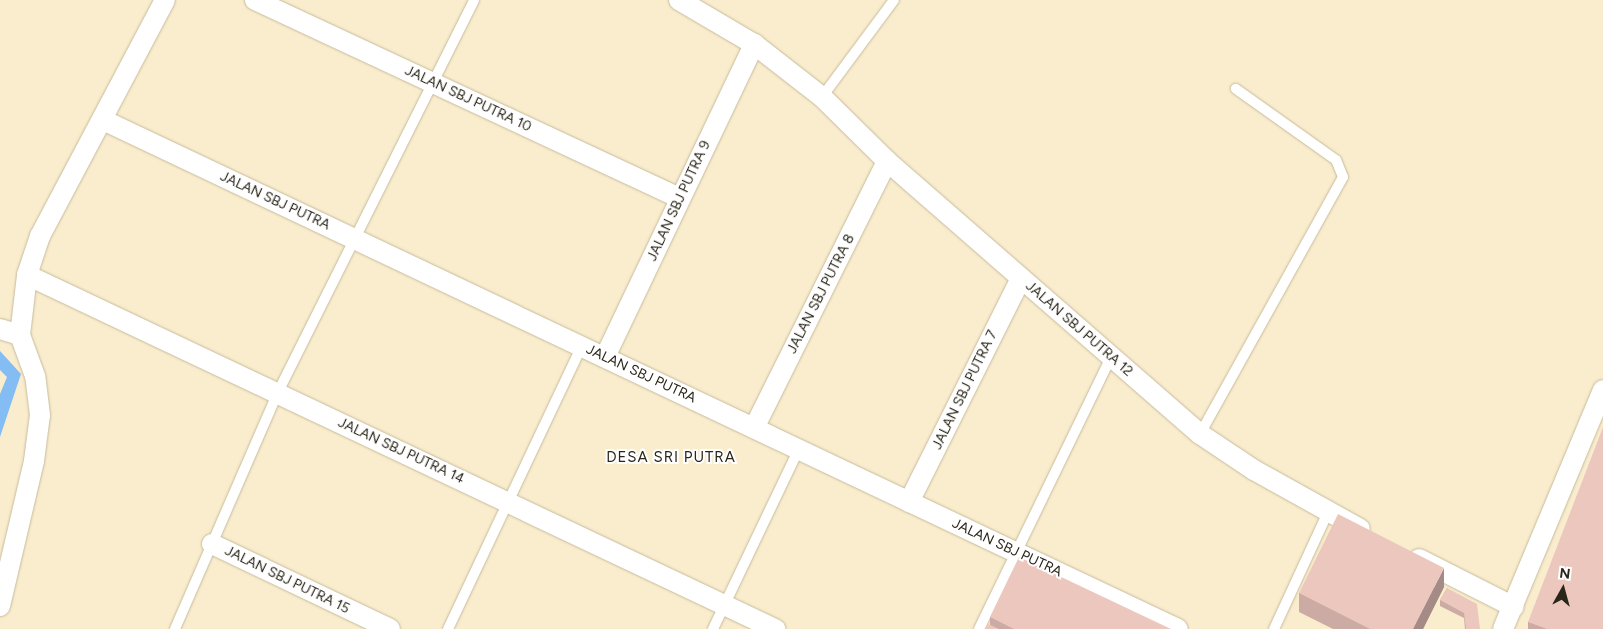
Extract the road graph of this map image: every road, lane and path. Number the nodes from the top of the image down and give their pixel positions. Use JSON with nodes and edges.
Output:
{"nodes":[{"id":1,"x":165,"y":0,"type":"edge"},
{"id":2,"x":255,"y":0,"type":"edge"},
{"id":3,"x":474,"y":0,"type":"edge"},
{"id":4,"x":679,"y":0,"type":"edge"},
{"id":5,"x":894,"y":0,"type":"edge"},
{"id":6,"x":754,"y":44,"type":"junction"},
{"id":7,"x":433,"y":83,"type":"junction"},
{"id":8,"x":1236,"y":89,"type":"dead end"},
{"id":9,"x":822,"y":98,"type":"junction"},
{"id":10,"x":103,"y":120,"type":"junction"},
{"id":11,"x":888,"y":161,"type":"junction"},
{"id":12,"x":680,"y":198,"type":"junction"},
{"id":13,"x":355,"y":239,"type":"junction"},
{"id":14,"x":27,"y":275,"type":"junction"},
{"id":15,"x":1020,"y":278,"type":"junction"},
{"id":16,"x":0,"y":329,"type":"edge"},
{"id":17,"x":20,"y":335,"type":"junction"},
{"id":18,"x":582,"y":346,"type":"junction"},
{"id":19,"x":1111,"y":357,"type":"junction"},
{"id":20,"x":605,"y":358,"type":"junction"},
{"id":21,"x":1603,"y":390,"type":"edge"},
{"id":22,"x":278,"y":392,"type":"junction"},
{"id":23,"x":754,"y":428,"type":"junction"},
{"id":24,"x":1200,"y":434,"type":"junction"},
{"id":25,"x":799,"y":449,"type":"junction"},
{"id":26,"x":508,"y":502,"type":"junction"},
{"id":27,"x":909,"y":502,"type":"junction"},
{"id":28,"x":1328,"y":512,"type":"junction"},
{"id":29,"x":212,"y":544,"type":"junction"},
{"id":30,"x":1017,"y":552,"type":"junction"},
{"id":31,"x":724,"y":605,"type":"junction"},
{"id":32,"x":0,"y":606,"type":"edge"},
{"id":33,"x":1514,"y":607,"type":"junction"},
{"id":34,"x":175,"y":629,"type":"edge"},
{"id":35,"x":390,"y":629,"type":"edge"},
{"id":36,"x":448,"y":629,"type":"edge"},
{"id":37,"x":713,"y":629,"type":"edge"},
{"id":38,"x":774,"y":629,"type":"edge"},
{"id":39,"x":980,"y":629,"type":"edge"},
{"id":40,"x":1178,"y":629,"type":"edge"},
{"id":41,"x":1274,"y":629,"type":"edge"},
{"id":42,"x":1503,"y":629,"type":"edge"}],
"edges":[{"from":1,"to":10,"type":"street"},
{"from":2,"to":7,"type":"street","name":"JALAN SBJ PUTRA 10"},
{"from":3,"to":7,"type":"lane"},
{"from":4,"to":6,"type":"street","name":"JALAN SBJ PUTRA 12"},
{"from":5,"to":9,"type":"lane"},
{"from":6,"to":9,"type":"street","name":"JALAN SBJ PUTRA 12"},
{"from":6,"to":12,"type":"street","name":"JALAN SBJ PUTRA 9"},
{"from":7,"to":12,"type":"street","name":"JALAN SBJ PUTRA 10"},
{"from":7,"to":13,"type":"lane"},
{"from":8,"to":24,"type":"lane"},
{"from":9,"to":11,"type":"street","name":"JALAN SBJ PUTRA 12"},
{"from":10,"to":13,"type":"street","name":"JALAN SBJ PUTRA"},
{"from":10,"to":14,"type":"street"},
{"from":11,"to":15,"type":"street","name":"JALAN SBJ PUTRA 12"},
{"from":11,"to":23,"type":"street","name":"JALAN SBJ PUTRA 8"},
{"from":12,"to":20,"type":"street","name":"JALAN SBJ PUTRA 9"},
{"from":13,"to":18,"type":"street","name":"JALAN SBJ PUTRA"},
{"from":13,"to":22,"type":"lane"},
{"from":14,"to":17,"type":"street"},
{"from":14,"to":22,"type":"street","name":"JALAN SBJ PUTRA 14"},
{"from":15,"to":19,"type":"street","name":"JALAN SBJ PUTRA 12"},
{"from":15,"to":27,"type":"street","name":"JALAN SBJ PUTRA 7"},
{"from":16,"to":17,"type":"street"},
{"from":17,"to":32,"type":"street"},
{"from":18,"to":20,"type":"street","name":"JALAN SBJ PUTRA"},
{"from":18,"to":26,"type":"lane"},
{"from":19,"to":24,"type":"street","name":"JALAN SBJ PUTRA 12"},
{"from":19,"to":30,"type":"lane"},
{"from":20,"to":23,"type":"street","name":"JALAN SBJ PUTRA"},
{"from":21,"to":33,"type":"street"},
{"from":22,"to":26,"type":"street","name":"JALAN SBJ PUTRA 14"},
{"from":22,"to":29,"type":"lane"},
{"from":23,"to":25,"type":"street","name":"JALAN SBJ PUTRA"},
{"from":24,"to":28,"type":"street","name":"JALAN SBJ PUTRA 12"},
{"from":25,"to":27,"type":"street","name":"JALAN SBJ PUTRA"},
{"from":25,"to":31,"type":"lane"},
{"from":26,"to":31,"type":"street","name":"JALAN SBJ PUTRA 14"},
{"from":26,"to":36,"type":"lane"},
{"from":27,"to":30,"type":"street","name":"JALAN SBJ PUTRA"},
{"from":28,"to":33,"type":"street","name":"JALAN SBJ PUTRA 12"},
{"from":28,"to":41,"type":"lane"},
{"from":29,"to":34,"type":"lane"},
{"from":29,"to":35,"type":"street","name":"JALAN SBJ PUTRA 15"},
{"from":30,"to":39,"type":"lane"},
{"from":30,"to":40,"type":"street","name":"JALAN SBJ PUTRA"},
{"from":31,"to":37,"type":"lane"},
{"from":31,"to":38,"type":"street","name":"JALAN SBJ PUTRA 14"},
{"from":33,"to":42,"type":"street"}]}
